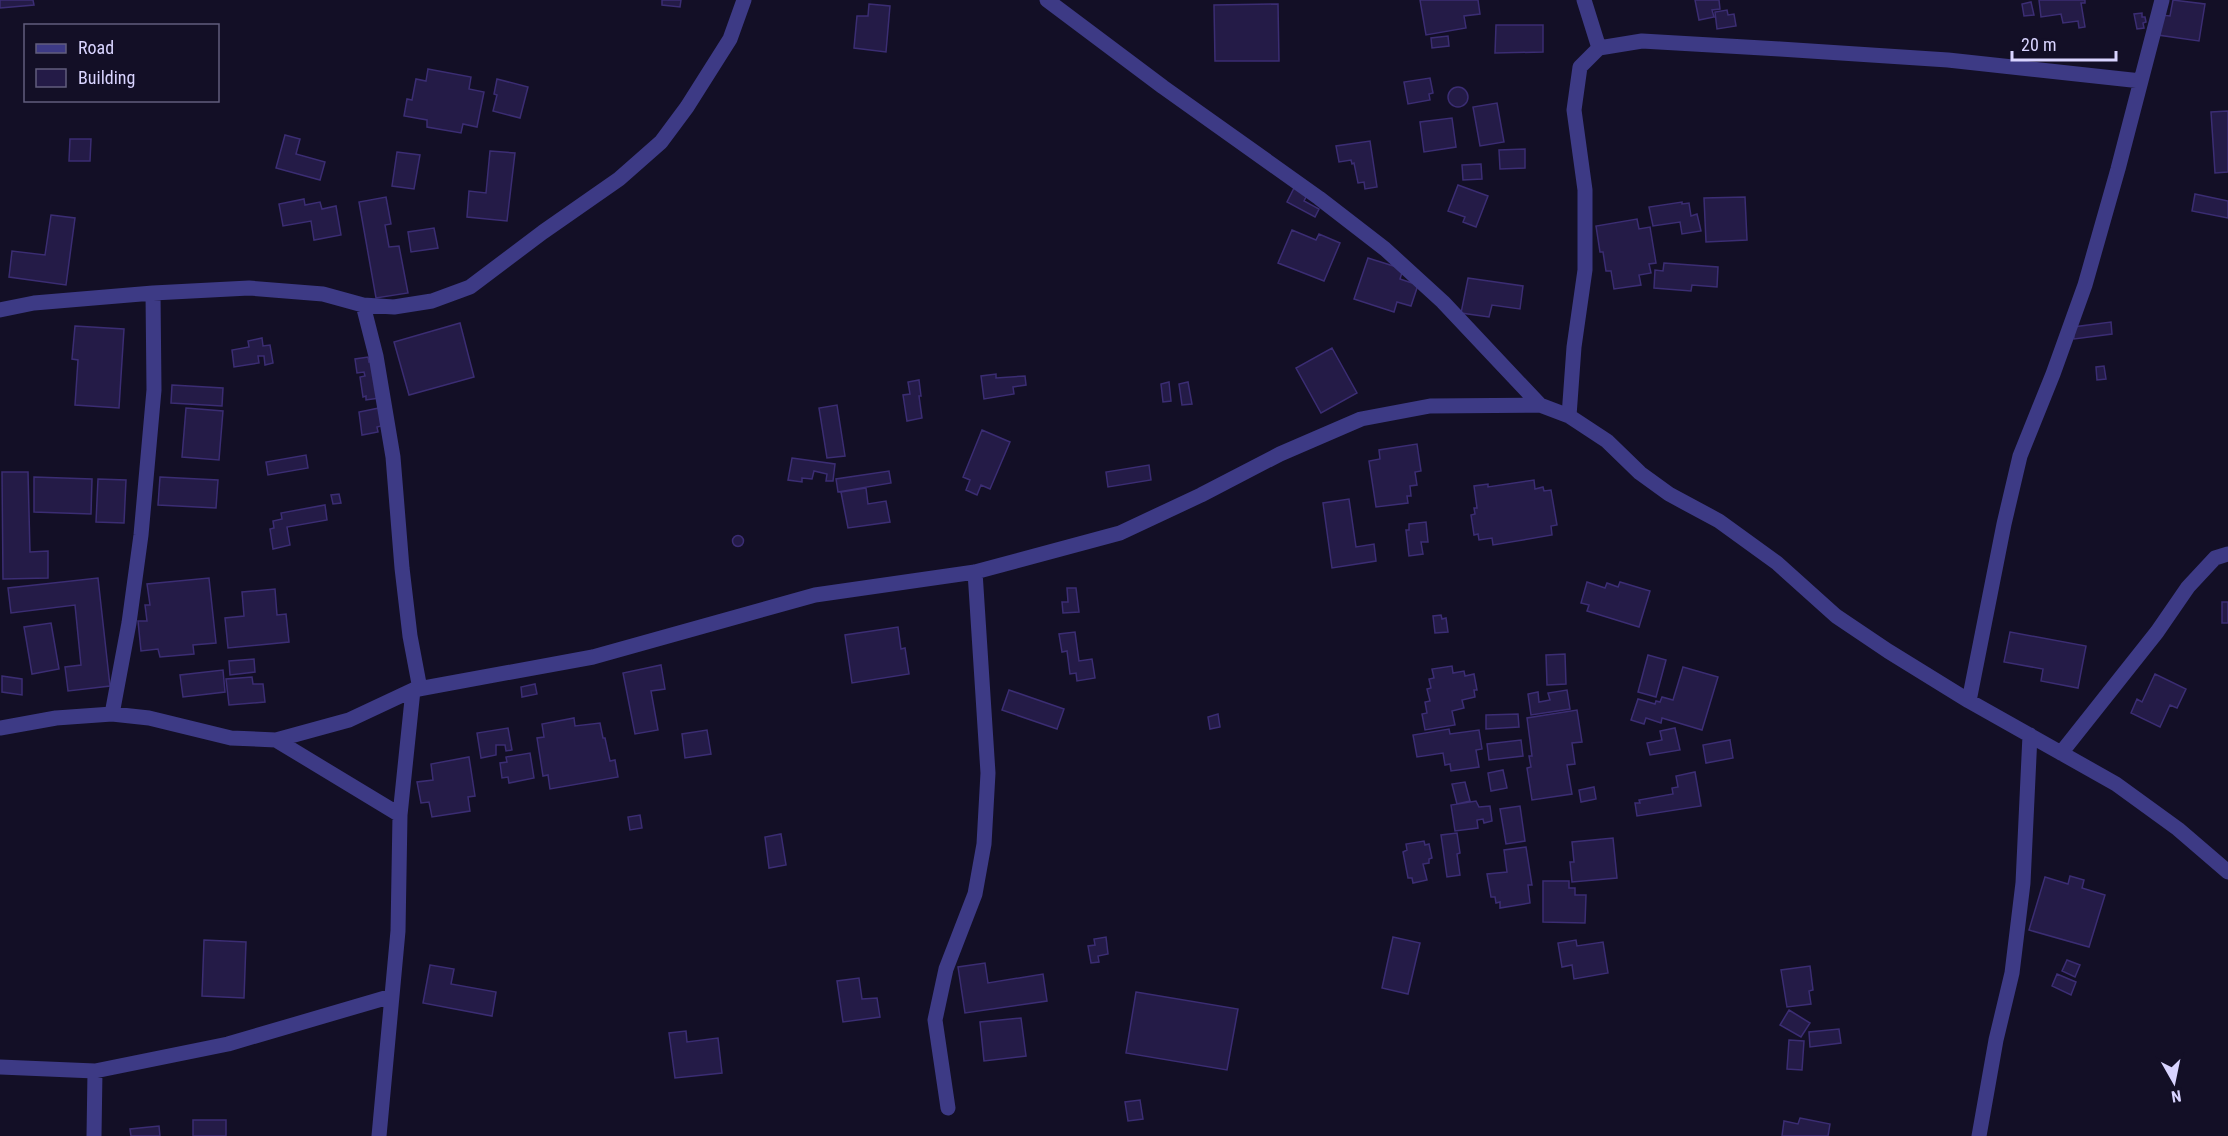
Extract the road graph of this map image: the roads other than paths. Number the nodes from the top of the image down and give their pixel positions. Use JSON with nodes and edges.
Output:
{"nodes":[{"id":1,"x":744,"y":0,"type":"edge"},
{"id":2,"x":1047,"y":0,"type":"edge"},
{"id":3,"x":1584,"y":0,"type":"edge"},
{"id":4,"x":2162,"y":0,"type":"edge"},
{"id":5,"x":1599,"y":48,"type":"junction"},
{"id":6,"x":2141,"y":81,"type":"junction"},
{"id":7,"x":153,"y":293,"type":"junction"},
{"id":8,"x":363,"y":305,"type":"junction"},
{"id":9,"x":0,"y":310,"type":"edge"},
{"id":10,"x":1539,"y":405,"type":"junction"},
{"id":11,"x":1569,"y":416,"type":"junction"},
{"id":12,"x":2228,"y":554,"type":"edge"},
{"id":13,"x":975,"y":572,"type":"junction"},
{"id":14,"x":416,"y":689,"type":"junction"},
{"id":15,"x":1969,"y":701,"type":"junction"},
{"id":16,"x":112,"y":714,"type":"junction"},
{"id":17,"x":0,"y":728,"type":"edge"},
{"id":18,"x":2030,"y":735,"type":"junction"},
{"id":19,"x":276,"y":740,"type":"junction"},
{"id":20,"x":2061,"y":753,"type":"junction"},
{"id":21,"x":400,"y":815,"type":"junction"},
{"id":22,"x":2228,"y":872,"type":"edge"},
{"id":23,"x":392,"y":996,"type":"junction"},
{"id":24,"x":0,"y":1067,"type":"edge"},
{"id":25,"x":95,"y":1071,"type":"junction"},
{"id":26,"x":948,"y":1108,"type":"dead end"},
{"id":27,"x":94,"y":1136,"type":"edge"},
{"id":28,"x":379,"y":1136,"type":"edge"},
{"id":29,"x":1979,"y":1136,"type":"edge"}],
"edges":[{"from":1,"to":8,"type":"street"},
{"from":2,"to":10,"type":"street"},
{"from":3,"to":5,"type":"street"},
{"from":4,"to":6,"type":"street"},
{"from":5,"to":6,"type":"street"},
{"from":5,"to":11,"type":"street"},
{"from":6,"to":15,"type":"street"},
{"from":7,"to":8,"type":"street"},
{"from":7,"to":9,"type":"street"},
{"from":7,"to":16,"type":"street"},
{"from":8,"to":14,"type":"street"},
{"from":10,"to":11,"type":"street"},
{"from":10,"to":13,"type":"street"},
{"from":11,"to":15,"type":"street"},
{"from":12,"to":20,"type":"street"},
{"from":13,"to":14,"type":"street"},
{"from":13,"to":26,"type":"street"},
{"from":14,"to":19,"type":"street"},
{"from":14,"to":21,"type":"street"},
{"from":15,"to":18,"type":"street"},
{"from":16,"to":17,"type":"street"},
{"from":16,"to":19,"type":"street"},
{"from":18,"to":20,"type":"street"},
{"from":18,"to":29,"type":"street"},
{"from":19,"to":21,"type":"street"},
{"from":20,"to":22,"type":"street"},
{"from":21,"to":23,"type":"street"},
{"from":23,"to":25,"type":"street"},
{"from":23,"to":28,"type":"street"},
{"from":24,"to":25,"type":"street"},
{"from":25,"to":27,"type":"street"}]}
